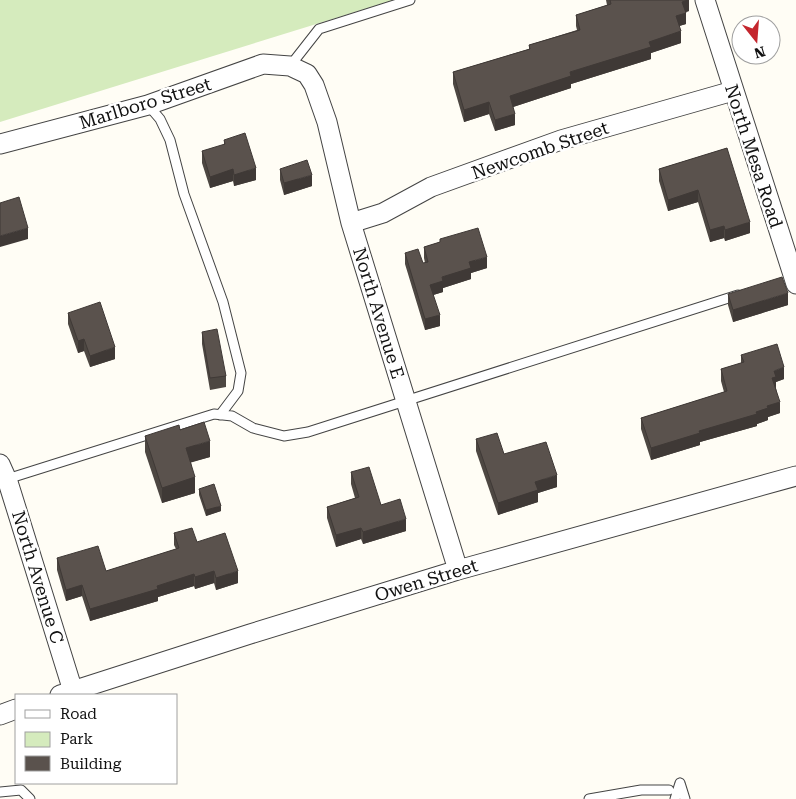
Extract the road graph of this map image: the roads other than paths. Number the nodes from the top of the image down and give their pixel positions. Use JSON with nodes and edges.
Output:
{"nodes":[{"id":1,"x":410,"y":0,"type":"edge"},
{"id":2,"x":704,"y":0,"type":"edge"},
{"id":3,"x":290,"y":66,"type":"junction"},
{"id":4,"x":733,"y":91,"type":"junction"},
{"id":5,"x":148,"y":105,"type":"junction"},
{"id":6,"x":0,"y":144,"type":"edge"},
{"id":7,"x":351,"y":223,"type":"junction"},
{"id":8,"x":791,"y":280,"type":"edge"},
{"id":9,"x":746,"y":292,"type":"edge"},
{"id":10,"x":406,"y":401,"type":"junction"},
{"id":11,"x":220,"y":415,"type":"junction"},
{"id":12,"x":3,"y":472,"type":"edge"},
{"id":13,"x":796,"y":476,"type":"edge"},
{"id":14,"x":458,"y":570,"type":"junction"},
{"id":15,"x":67,"y":693,"type":"edge"},
{"id":16,"x":15,"y":709,"type":"edge"},
{"id":17,"x":0,"y":714,"type":"edge"},
{"id":18,"x":669,"y":790,"type":"dead end"},
{"id":19,"x":0,"y":792,"type":"edge"},
{"id":20,"x":30,"y":799,"type":"edge"},
{"id":21,"x":588,"y":799,"type":"edge"},
{"id":22,"x":675,"y":799,"type":"edge"},
{"id":23,"x":685,"y":799,"type":"edge"}],
"edges":[{"from":1,"to":3,"type":"lane"},
{"from":2,"to":4,"type":"street","name":"North Mesa Road"},
{"from":3,"to":5,"type":"street","name":"Marlboro Street"},
{"from":3,"to":7,"type":"street","name":"North Avenue E"},
{"from":4,"to":7,"type":"street","name":"Newcomb Street"},
{"from":4,"to":8,"type":"street","name":"North Mesa Road"},
{"from":5,"to":6,"type":"street","name":"Marlboro Street"},
{"from":5,"to":11,"type":"lane"},
{"from":7,"to":10,"type":"street","name":"North Avenue E"},
{"from":9,"to":10,"type":"lane"},
{"from":10,"to":11,"type":"lane"},
{"from":10,"to":14,"type":"street","name":"North Avenue E"},
{"from":11,"to":12,"type":"lane"},
{"from":12,"to":15,"type":"street","name":"North Avenue C"},
{"from":13,"to":14,"type":"street","name":"Owen Street"},
{"from":14,"to":15,"type":"street","name":"Owen Street"},
{"from":16,"to":17,"type":"street"},
{"from":18,"to":21,"type":"lane"},
{"from":19,"to":20,"type":"lane"},
{"from":22,"to":23,"type":"lane"}]}
